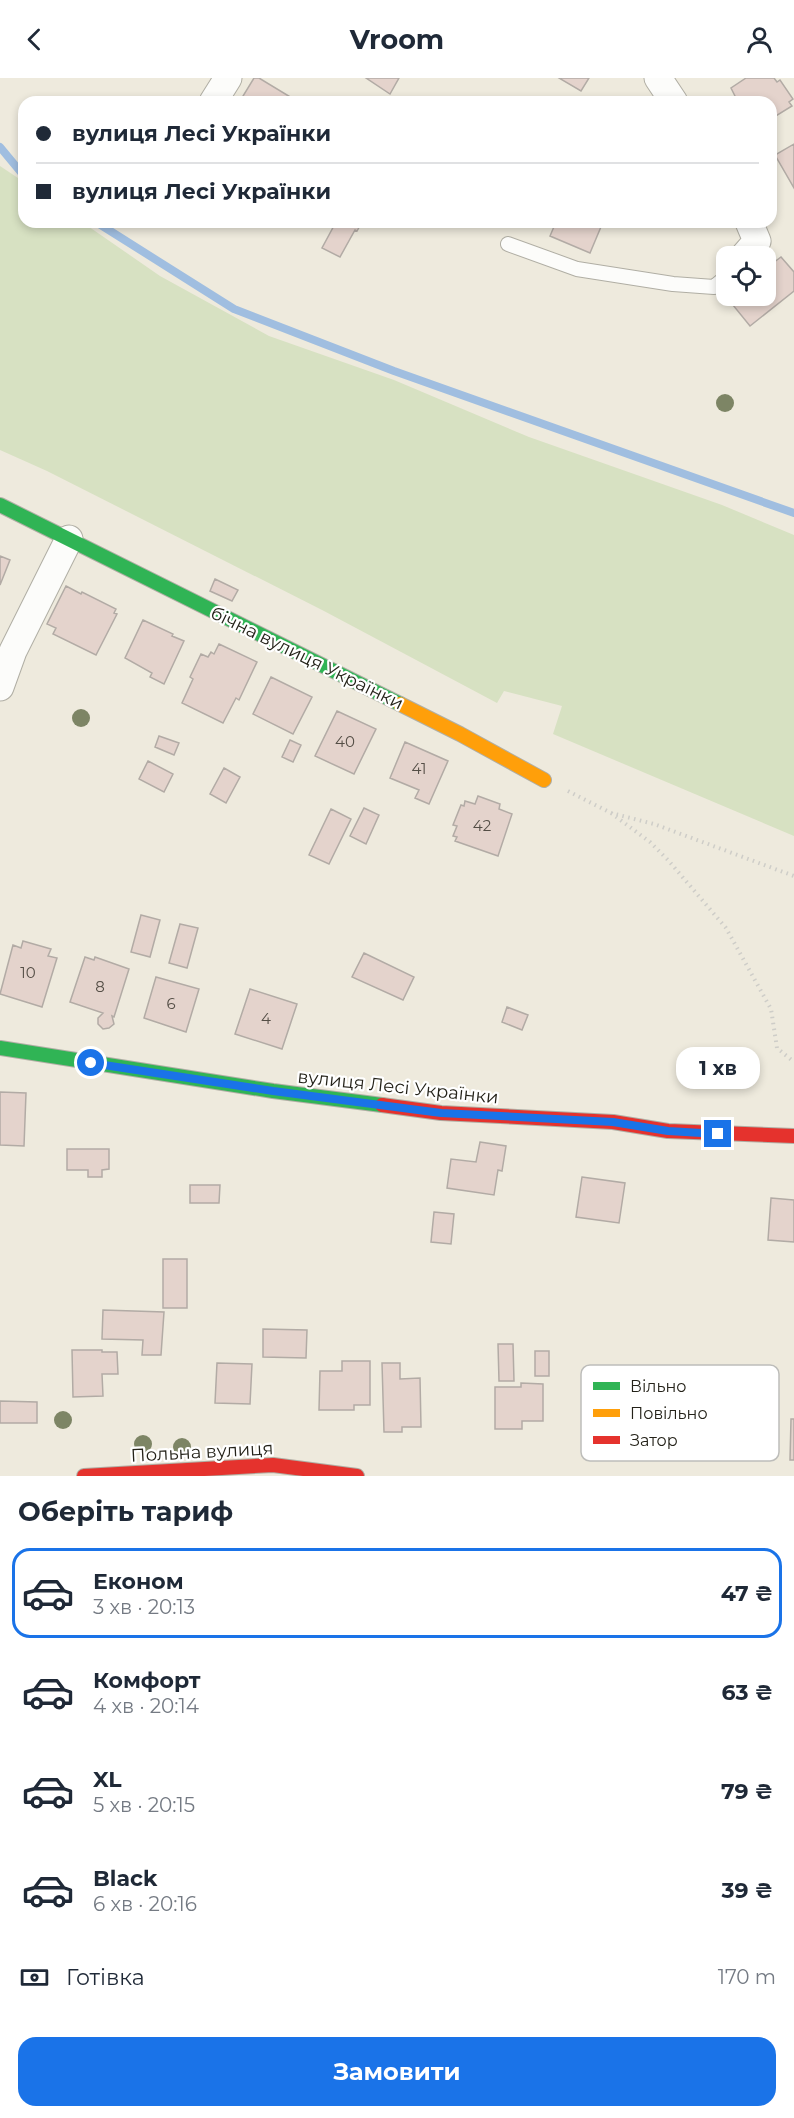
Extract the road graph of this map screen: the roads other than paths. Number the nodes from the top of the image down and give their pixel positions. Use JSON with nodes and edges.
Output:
{"nodes":[{"id":1,"x":228,"y":78,"type":"edge"},
{"id":2,"x":658,"y":78,"type":"edge"},
{"id":3,"x":217,"y":96,"type":"edge"},
{"id":4,"x":670,"y":96,"type":"edge"},
{"id":5,"x":752,"y":228,"type":"edge"},
{"id":6,"x":508,"y":244,"type":"dead end"},
{"id":7,"x":753,"y":246,"type":"edge"},
{"id":8,"x":716,"y":285,"type":"edge"},
{"id":9,"x":0,"y":505,"type":"edge"},
{"id":10,"x":69,"y":539,"type":"junction"},
{"id":11,"x":0,"y":687,"type":"edge"},
{"id":12,"x":544,"y":780,"type":"road end"},
{"id":13,"x":0,"y":1048,"type":"edge"},
{"id":14,"x":794,"y":1136,"type":"edge"},
{"id":15,"x":84,"y":1476,"type":"edge"},
{"id":16,"x":357,"y":1476,"type":"edge"}],
"edges":[{"from":1,"to":3,"type":"street"},
{"from":2,"to":4,"type":"street"},
{"from":5,"to":7,"type":"street"},
{"from":6,"to":8,"type":"lane"},
{"from":9,"to":10,"type":"street","name":"бічна вулиця Українки"},
{"from":10,"to":11,"type":"street"},
{"from":10,"to":12,"type":"street","name":"бічна вулиця Українки"},
{"from":13,"to":14,"type":"street","name":"вулиця Лесі Українки"},
{"from":15,"to":16,"type":"street","name":"Польна вулиця"}]}
